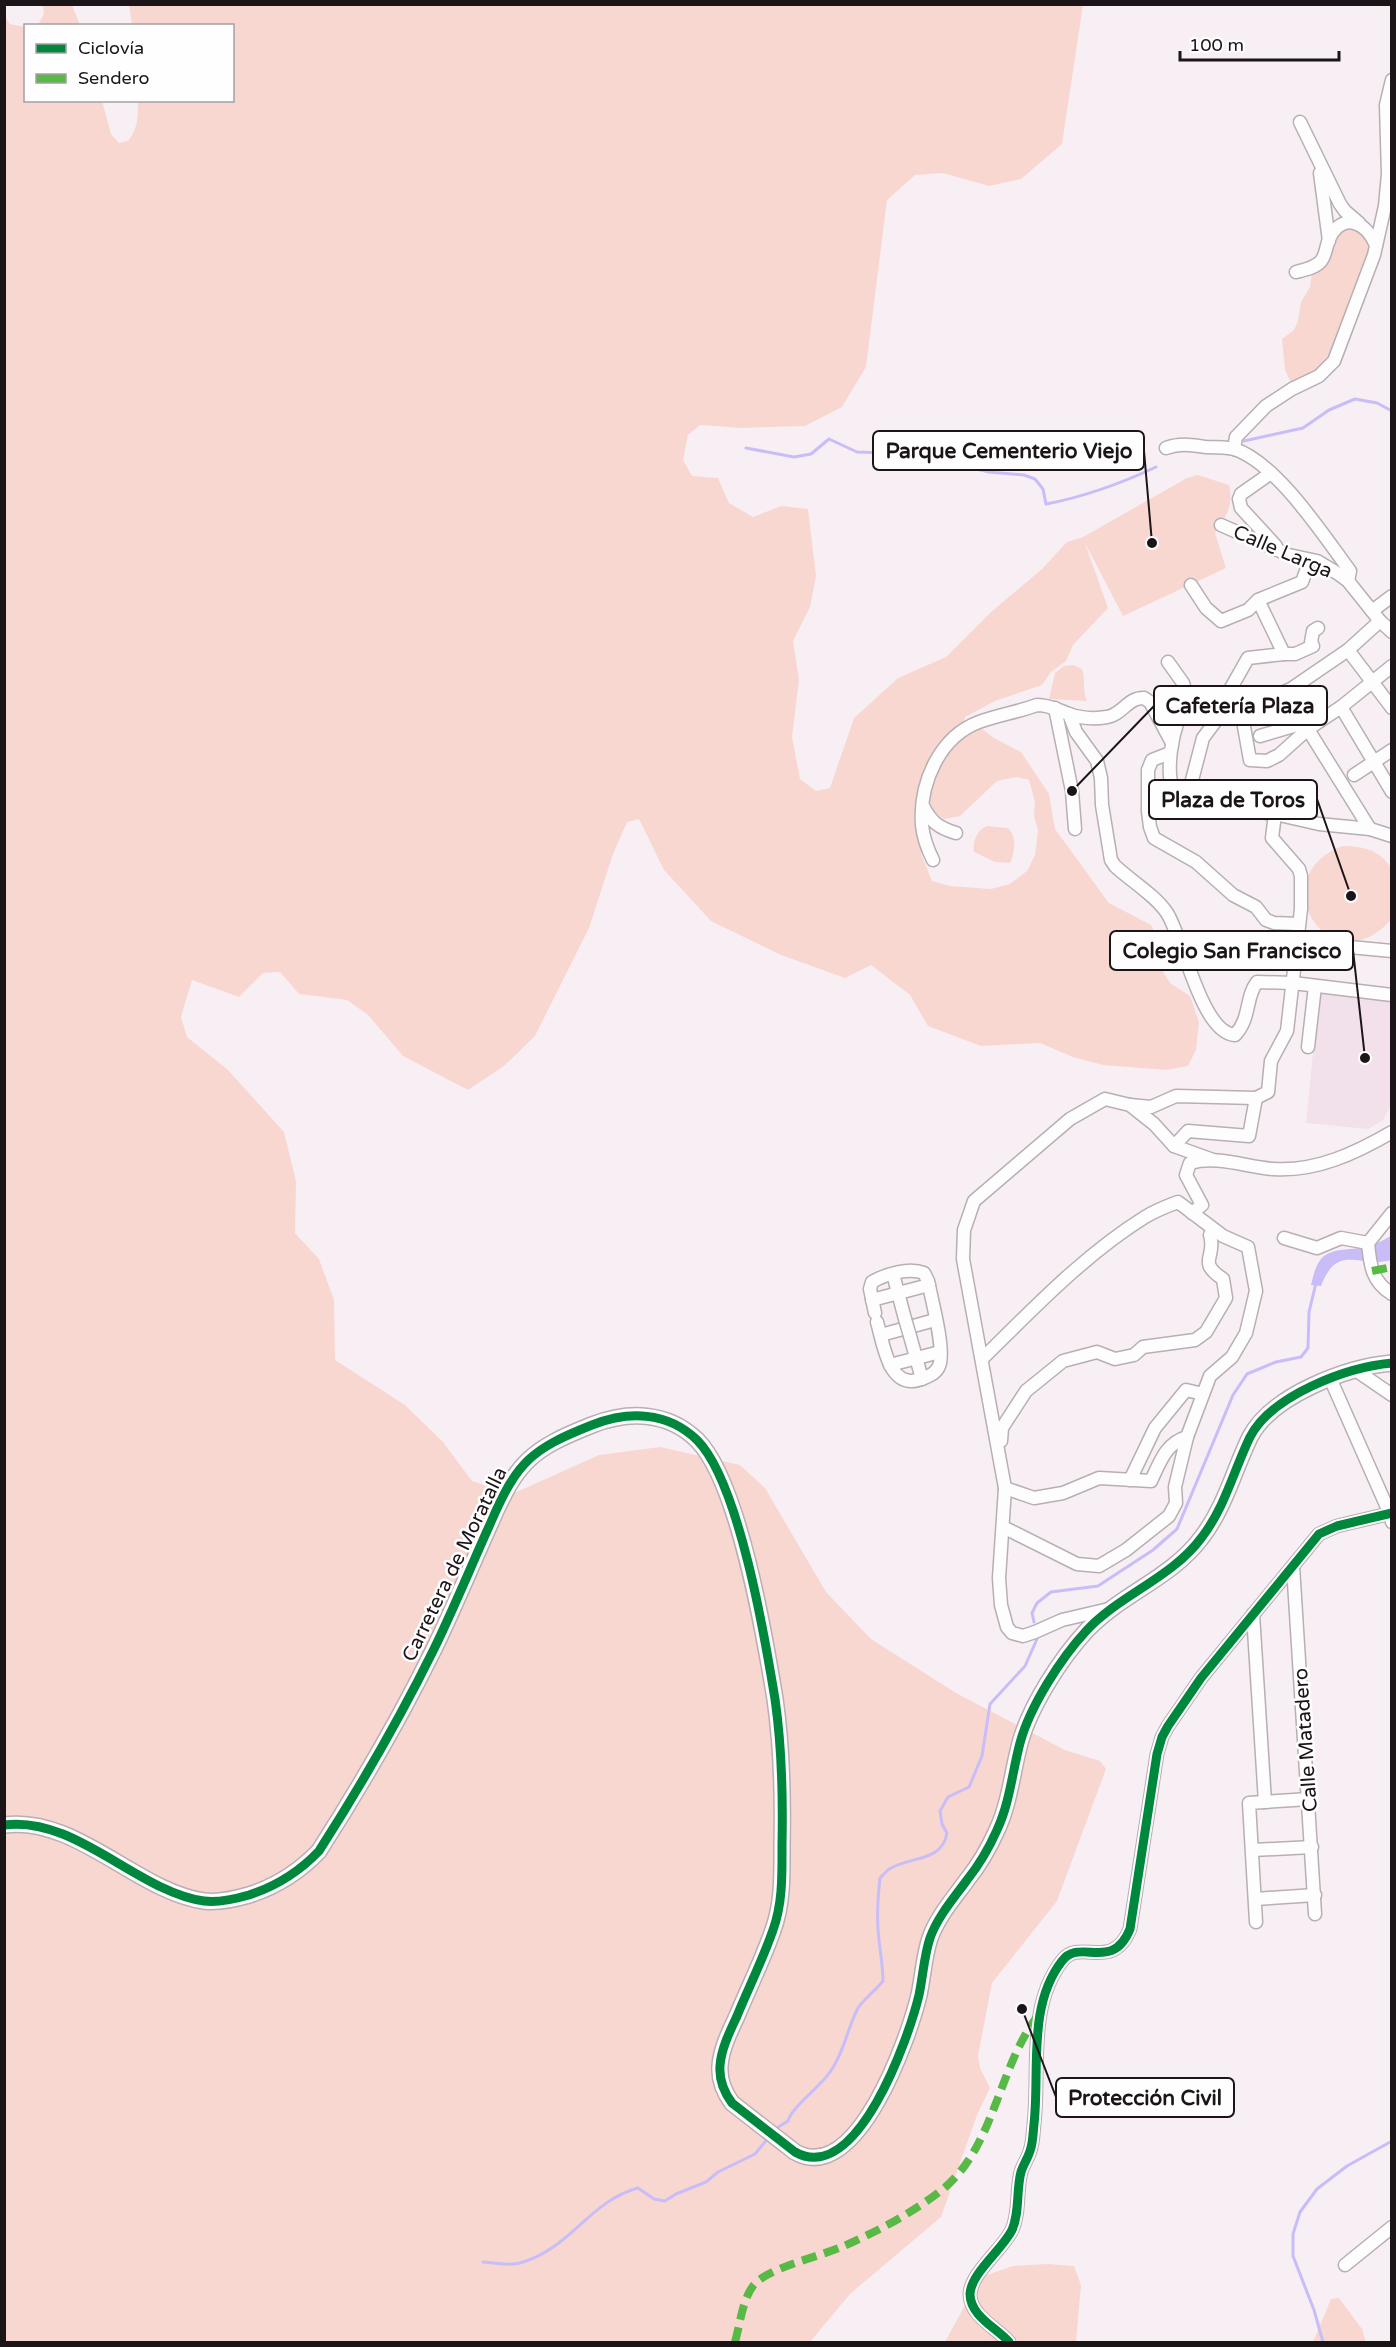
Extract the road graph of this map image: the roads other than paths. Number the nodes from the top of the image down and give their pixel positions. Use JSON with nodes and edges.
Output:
{"nodes":[{"id":1,"x":1392,"y":80,"type":"edge"},
{"id":2,"x":1300,"y":122,"type":"dead end"},
{"id":3,"x":1317,"y":159,"type":"junction"},
{"id":4,"x":1359,"y":223,"type":"junction"},
{"id":5,"x":1329,"y":240,"type":"junction"},
{"id":6,"x":1376,"y":245,"type":"junction"},
{"id":7,"x":1296,"y":272,"type":"dead end"},
{"id":8,"x":1166,"y":448,"type":"dead end"},
{"id":9,"x":1234,"y":449,"type":"junction"},
{"id":10,"x":1270,"y":473,"type":"junction"},
{"id":11,"x":1221,"y":525,"type":"dead end"},
{"id":12,"x":1279,"y":549,"type":"junction"},
{"id":13,"x":1310,"y":560,"type":"junction"},
{"id":14,"x":1348,"y":581,"type":"junction"},
{"id":15,"x":1191,"y":585,"type":"dead end"},
{"id":16,"x":1392,"y":596,"type":"edge"},
{"id":17,"x":1258,"y":600,"type":"junction"},
{"id":18,"x":1376,"y":616,"type":"junction"},
{"id":19,"x":1318,"y":628,"type":"dead end"},
{"id":20,"x":1392,"y":632,"type":"edge"},
{"id":21,"x":1348,"y":650,"type":"junction"},
{"id":22,"x":1284,"y":654,"type":"junction"},
{"id":23,"x":1168,"y":662,"type":"dead end"},
{"id":24,"x":1392,"y":666,"type":"edge"},
{"id":25,"x":1373,"y":681,"type":"junction"},
{"id":26,"x":1341,"y":707,"type":"junction"},
{"id":27,"x":1055,"y":708,"type":"junction"},
{"id":28,"x":1392,"y":708,"type":"edge"},
{"id":29,"x":1069,"y":714,"type":"junction"},
{"id":30,"x":1308,"y":729,"type":"junction"},
{"id":31,"x":1260,"y":736,"type":"dead end"},
{"id":32,"x":1171,"y":748,"type":"junction"},
{"id":33,"x":1392,"y":750,"type":"edge"},
{"id":34,"x":1373,"y":762,"type":"junction"},
{"id":35,"x":1354,"y":775,"type":"dead end"},
{"id":36,"x":1392,"y":792,"type":"edge"},
{"id":37,"x":1186,"y":803,"type":"junction"},
{"id":38,"x":922,"y":805,"type":"junction"},
{"id":39,"x":1275,"y":814,"type":"junction"},
{"id":40,"x":1075,"y":829,"type":"dead end"},
{"id":41,"x":1370,"y":829,"type":"junction"},
{"id":42,"x":956,"y":833,"type":"dead end"},
{"id":43,"x":1392,"y":836,"type":"edge"},
{"id":44,"x":933,"y":860,"type":"dead end"},
{"id":45,"x":1299,"y":924,"type":"junction"},
{"id":46,"x":1297,"y":942,"type":"junction"},
{"id":47,"x":1392,"y":951,"type":"edge"},
{"id":48,"x":1293,"y":983,"type":"junction"},
{"id":49,"x":1315,"y":986,"type":"junction"},
{"id":50,"x":1392,"y":994,"type":"edge"},
{"id":51,"x":1308,"y":1047,"type":"dead end"},
{"id":52,"x":1256,"y":1098,"type":"junction"},
{"id":53,"x":1130,"y":1105,"type":"junction"},
{"id":54,"x":1392,"y":1132,"type":"edge"},
{"id":55,"x":1174,"y":1146,"type":"junction"},
{"id":56,"x":1213,"y":1160,"type":"junction"},
{"id":57,"x":1192,"y":1213,"type":"junction"},
{"id":58,"x":1392,"y":1213,"type":"edge"},
{"id":59,"x":1213,"y":1229,"type":"junction"},
{"id":60,"x":1284,"y":1238,"type":"dead end"},
{"id":61,"x":1368,"y":1245,"type":"junction"},
{"id":62,"x":893,"y":1275,"type":"junction"},
{"id":63,"x":929,"y":1285,"type":"junction"},
{"id":64,"x":898,"y":1293,"type":"junction"},
{"id":65,"x":1392,"y":1294,"type":"edge"},
{"id":66,"x":872,"y":1300,"type":"junction"},
{"id":67,"x":935,"y":1320,"type":"junction"},
{"id":68,"x":881,"y":1335,"type":"junction"},
{"id":69,"x":940,"y":1352,"type":"junction"},
{"id":70,"x":916,"y":1359,"type":"junction"},
{"id":71,"x":982,"y":1359,"type":"junction"},
{"id":72,"x":1392,"y":1364,"type":"edge"},
{"id":73,"x":890,"y":1365,"type":"junction"},
{"id":74,"x":1354,"y":1369,"type":"junction"},
{"id":75,"x":1330,"y":1378,"type":"junction"},
{"id":76,"x":922,"y":1379,"type":"junction"},
{"id":77,"x":1203,"y":1394,"type":"junction"},
{"id":78,"x":1392,"y":1395,"type":"edge"},
{"id":79,"x":1187,"y":1437,"type":"junction"},
{"id":80,"x":1000,"y":1458,"type":"junction"},
{"id":81,"x":1130,"y":1480,"type":"junction"},
{"id":82,"x":1005,"y":1488,"type":"junction"},
{"id":83,"x":1391,"y":1516,"type":"edge"},
{"id":84,"x":1003,"y":1527,"type":"junction"},
{"id":85,"x":1293,"y":1566,"type":"junction"},
{"id":86,"x":1116,"y":1607,"type":"junction"},
{"id":87,"x":1253,"y":1614,"type":"junction"},
{"id":88,"x":1309,"y":1799,"type":"junction"},
{"id":89,"x":1265,"y":1802,"type":"junction"},
{"id":90,"x":4,"y":1825,"type":"edge"},
{"id":91,"x":1312,"y":1847,"type":"junction"},
{"id":92,"x":1252,"y":1850,"type":"junction"},
{"id":93,"x":1315,"y":1895,"type":"junction"},
{"id":94,"x":1255,"y":1899,"type":"junction"},
{"id":95,"x":1315,"y":1914,"type":"dead end"},
{"id":96,"x":1256,"y":1922,"type":"dead end"},
{"id":97,"x":1392,"y":2227,"type":"edge"},
{"id":98,"x":1345,"y":2265,"type":"dead end"},
{"id":99,"x":1009,"y":2343,"type":"edge"}],
"edges":[{"from":1,"to":6,"type":"street"},
{"from":2,"to":3,"type":"street"},
{"from":3,"to":4,"type":"street"},
{"from":3,"to":5,"type":"street"},
{"from":4,"to":5,"type":"street"},
{"from":4,"to":6,"type":"street"},
{"from":5,"to":7,"type":"street"},
{"from":6,"to":9,"type":"street"},
{"from":8,"to":9,"type":"street"},
{"from":9,"to":10,"type":"street"},
{"from":10,"to":12,"type":"street"},
{"from":10,"to":14,"type":"street"},
{"from":11,"to":12,"type":"street","name":"Calle Larga"},
{"from":12,"to":13,"type":"street","name":"Calle Larga"},
{"from":13,"to":14,"type":"street","name":"Calle Larga"},
{"from":13,"to":17,"type":"street"},
{"from":14,"to":18,"type":"street","name":"Calle Larga"},
{"from":15,"to":17,"type":"street"},
{"from":16,"to":18,"type":"street"},
{"from":17,"to":22,"type":"street"},
{"from":18,"to":20,"type":"street","name":"Calle Larga"},
{"from":18,"to":21,"type":"street"},
{"from":19,"to":22,"type":"street"},
{"from":21,"to":25,"type":"street"},
{"from":21,"to":30,"type":"street"},
{"from":22,"to":37,"type":"street"},
{"from":23,"to":32,"type":"street"},
{"from":24,"to":25,"type":"street"},
{"from":25,"to":26,"type":"street"},
{"from":25,"to":28,"type":"street"},
{"from":26,"to":30,"type":"street"},
{"from":26,"to":34,"type":"street"},
{"from":27,"to":29,"type":"street"},
{"from":27,"to":38,"type":"street"},
{"from":27,"to":40,"type":"street"},
{"from":29,"to":32,"type":"street"},
{"from":29,"to":48,"type":"street"},
{"from":30,"to":31,"type":"street"},
{"from":30,"to":41,"type":"street"},
{"from":32,"to":37,"type":"street"},
{"from":32,"to":45,"type":"street"},
{"from":33,"to":34,"type":"street"},
{"from":34,"to":35,"type":"street"},
{"from":34,"to":36,"type":"street"},
{"from":37,"to":39,"type":"street"},
{"from":38,"to":42,"type":"street"},
{"from":38,"to":44,"type":"street"},
{"from":39,"to":41,"type":"street"},
{"from":39,"to":45,"type":"street"},
{"from":41,"to":43,"type":"street"},
{"from":45,"to":46,"type":"street"},
{"from":46,"to":47,"type":"street"},
{"from":46,"to":48,"type":"street"},
{"from":48,"to":49,"type":"street"},
{"from":48,"to":52,"type":"street"},
{"from":49,"to":50,"type":"street"},
{"from":49,"to":51,"type":"street"},
{"from":52,"to":53,"type":"street"},
{"from":52,"to":55,"type":"street"},
{"from":53,"to":55,"type":"street"},
{"from":53,"to":71,"type":"street"},
{"from":54,"to":56,"type":"street"},
{"from":55,"to":56,"type":"street"},
{"from":56,"to":57,"type":"street"},
{"from":57,"to":59,"type":"street"},
{"from":57,"to":71,"type":"street"},
{"from":58,"to":61,"type":"street"},
{"from":59,"to":77,"type":"street"},
{"from":59,"to":80,"type":"street"},
{"from":60,"to":61,"type":"street"},
{"from":61,"to":65,"type":"street"},
{"from":62,"to":63,"type":"street"},
{"from":62,"to":64,"type":"street"},
{"from":62,"to":66,"type":"street"},
{"from":63,"to":64,"type":"street"},
{"from":63,"to":67,"type":"street"},
{"from":64,"to":66,"type":"street"},
{"from":64,"to":70,"type":"street","bridge":true},
{"from":66,"to":68,"type":"street"},
{"from":67,"to":68,"type":"street"},
{"from":67,"to":69,"type":"street"},
{"from":68,"to":73,"type":"street"},
{"from":69,"to":70,"type":"street"},
{"from":69,"to":76,"type":"street"},
{"from":70,"to":73,"type":"street"},
{"from":70,"to":76,"type":"street"},
{"from":71,"to":80,"type":"street"},
{"from":72,"to":74,"type":"main road","name":"Carretera de Moratalla"},
{"from":73,"to":76,"type":"street"},
{"from":74,"to":75,"type":"main road","name":"Carretera de Moratalla"},
{"from":74,"to":78,"type":"street"},
{"from":75,"to":83,"type":"street"},
{"from":75,"to":86,"type":"main road","name":"Carretera de Moratalla"},
{"from":77,"to":79,"type":"street"},
{"from":77,"to":81,"type":"street"},
{"from":79,"to":81,"type":"street"},
{"from":79,"to":84,"type":"street"},
{"from":80,"to":82,"type":"street"},
{"from":81,"to":82,"type":"street"},
{"from":82,"to":84,"type":"street"},
{"from":83,"to":85,"type":"street"},
{"from":84,"to":86,"type":"street"},
{"from":85,"to":87,"type":"street"},
{"from":85,"to":88,"type":"street","name":"Calle Matadero"},
{"from":86,"to":90,"type":"main road","name":"Carretera de Moratalla"},
{"from":87,"to":89,"type":"street"},
{"from":87,"to":99,"type":"street"},
{"from":88,"to":89,"type":"street"},
{"from":88,"to":91,"type":"street","name":"Calle Matadero"},
{"from":89,"to":92,"type":"street"},
{"from":91,"to":92,"type":"street"},
{"from":91,"to":93,"type":"street","name":"Calle Matadero"},
{"from":92,"to":94,"type":"street"},
{"from":93,"to":94,"type":"street"},
{"from":93,"to":95,"type":"street","name":"Calle Matadero"},
{"from":94,"to":96,"type":"street"},
{"from":97,"to":98,"type":"street"}]}
